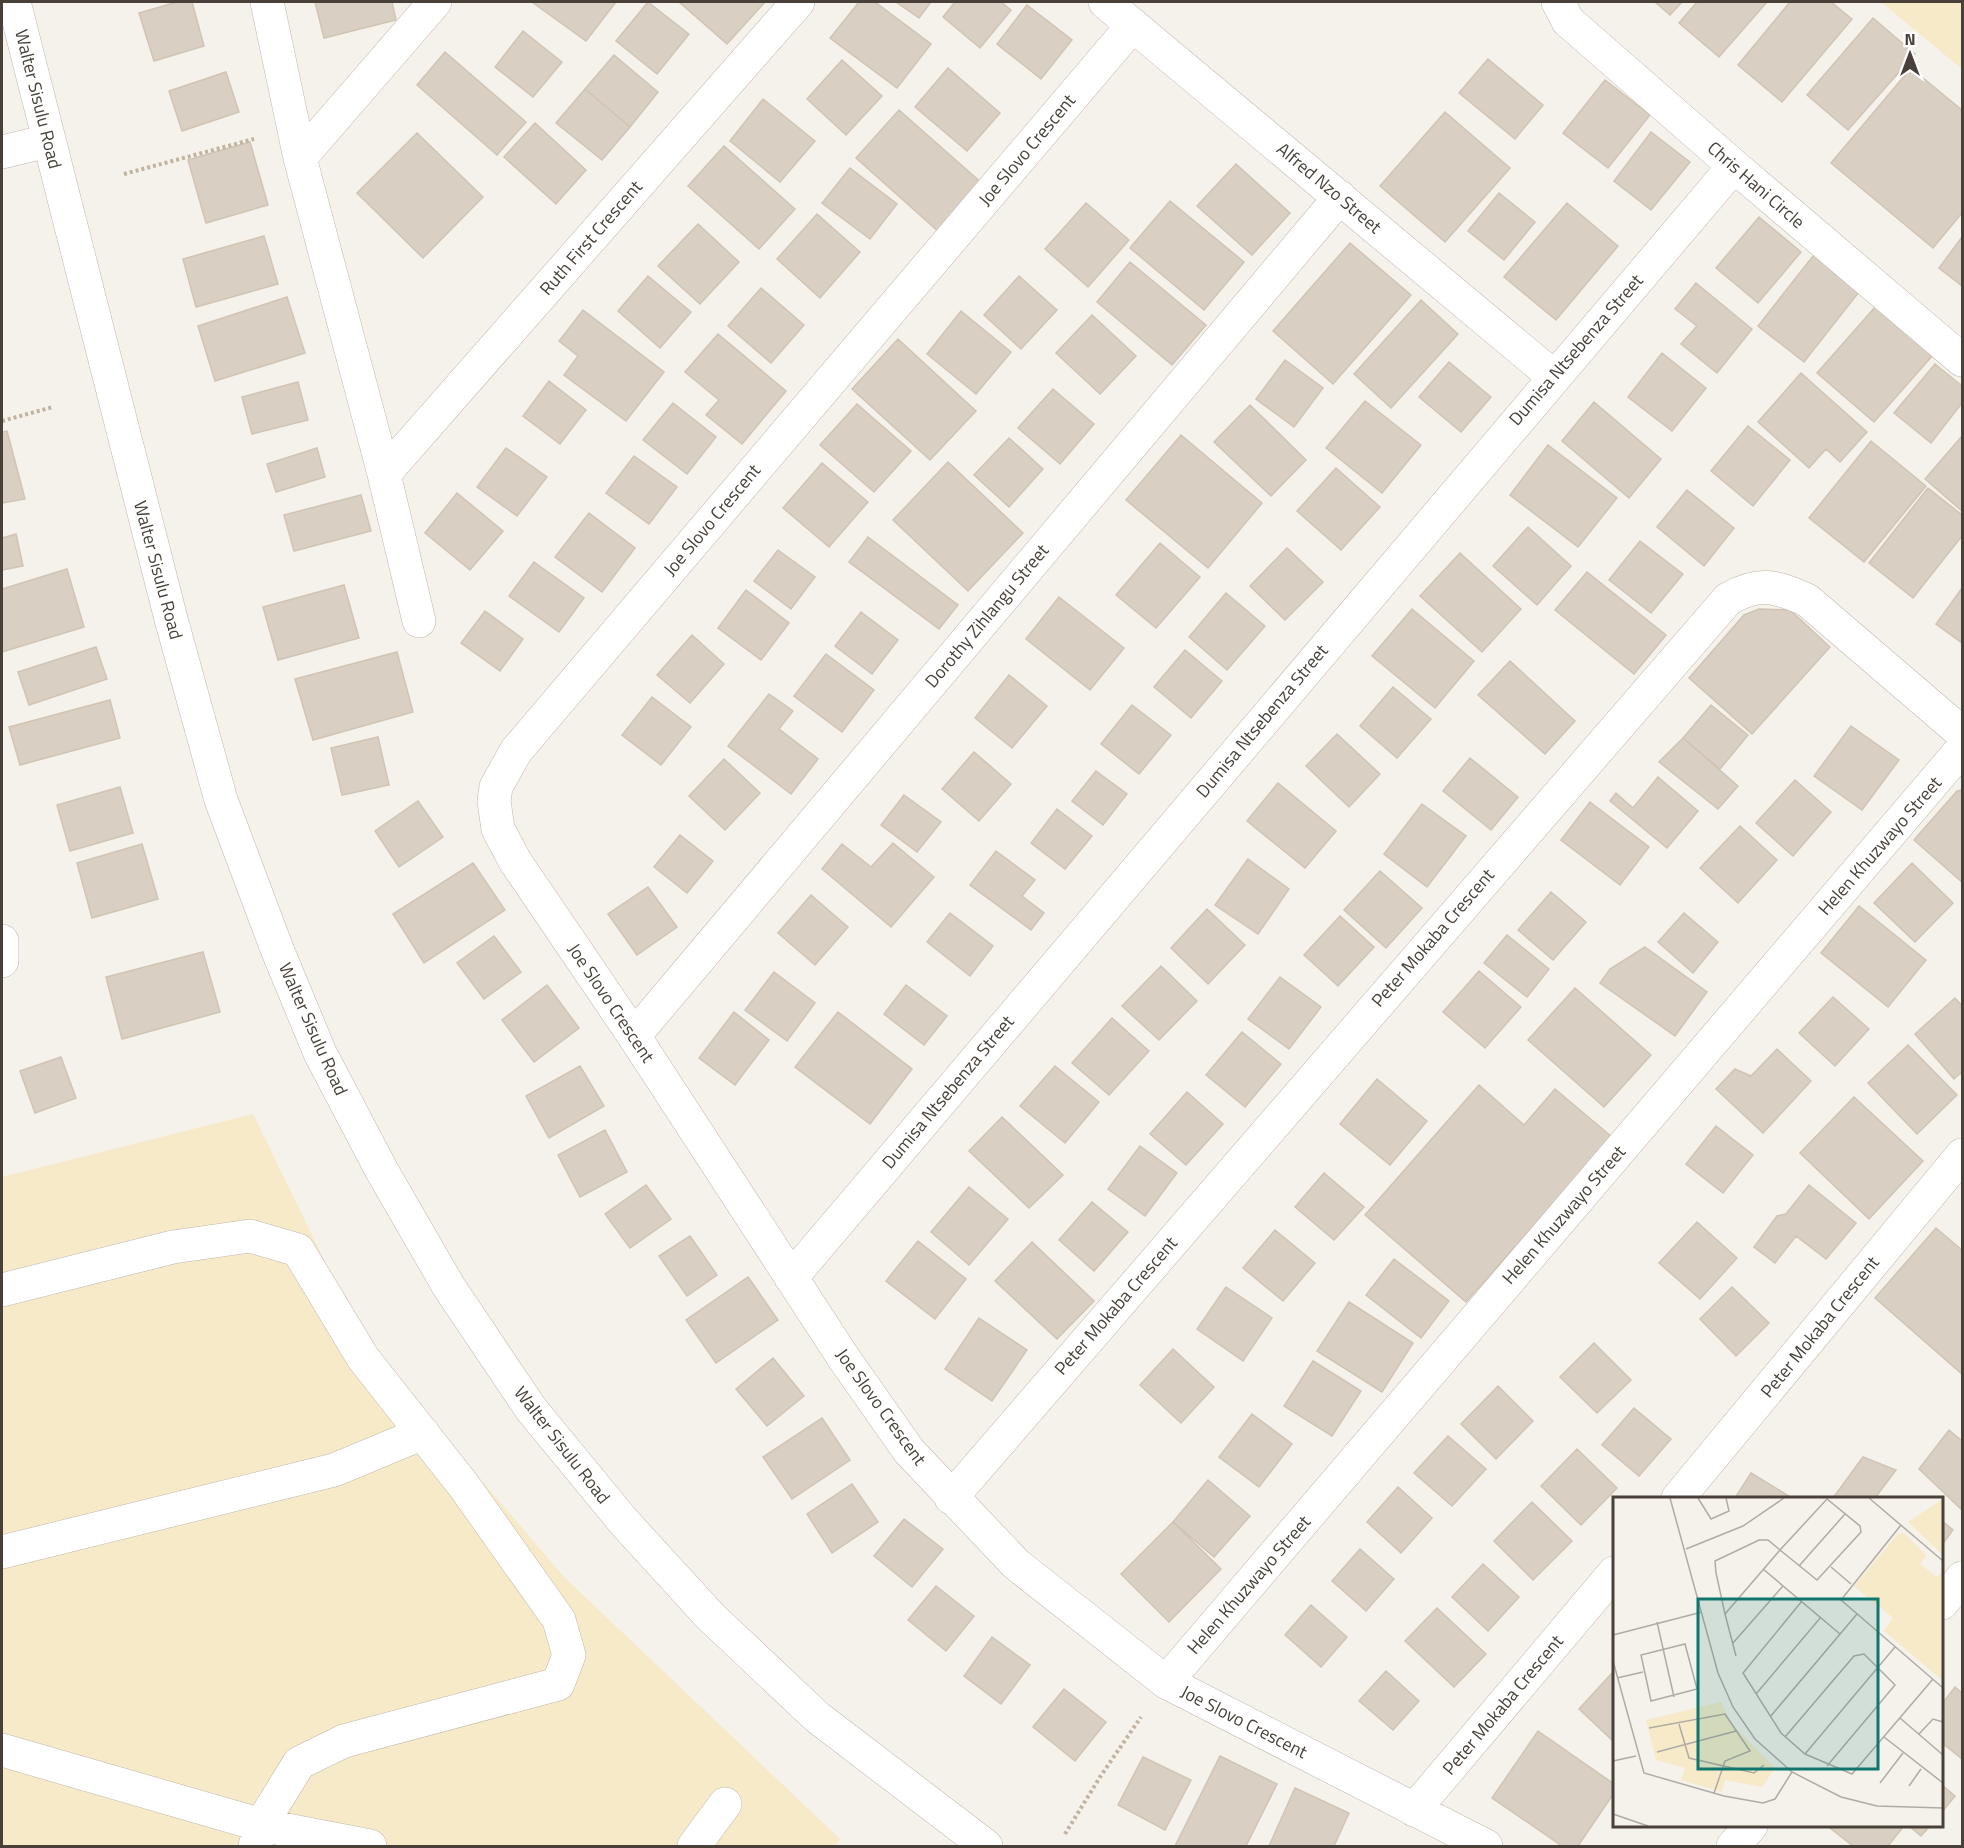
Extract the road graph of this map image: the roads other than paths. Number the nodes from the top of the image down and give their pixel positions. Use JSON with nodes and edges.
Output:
{"nodes":[{"id":1,"x":14,"y":2,"type":"edge"},
{"id":2,"x":267,"y":2,"type":"edge"},
{"id":3,"x":435,"y":2,"type":"edge"},
{"id":4,"x":798,"y":2,"type":"edge"},
{"id":5,"x":1105,"y":2,"type":"edge"},
{"id":6,"x":1558,"y":2,"type":"edge"},
{"id":7,"x":1133,"y":25,"type":"junction"},
{"id":8,"x":48,"y":141,"type":"junction"},
{"id":9,"x":297,"y":144,"type":"junction"},
{"id":10,"x":2,"y":152,"type":"edge"},
{"id":11,"x":1734,"y":166,"type":"junction"},
{"id":12,"x":1340,"y":197,"type":"junction"},
{"id":13,"x":1962,"y":360,"type":"edge"},
{"id":14,"x":1553,"y":376,"type":"junction"},
{"id":15,"x":384,"y":474,"type":"junction"},
{"id":16,"x":419,"y":621,"type":"dead end"},
{"id":17,"x":1962,"y":733,"type":"edge"},
{"id":18,"x":1962,"y":749,"type":"edge"},
{"id":19,"x":2,"y":941,"type":"edge"},
{"id":20,"x":2,"y":961,"type":"edge"},
{"id":21,"x":634,"y":1036,"type":"junction"},
{"id":22,"x":1962,"y":1155,"type":"edge"},
{"id":23,"x":791,"y":1278,"type":"junction"},
{"id":24,"x":2,"y":1290,"type":"edge"},
{"id":25,"x":423,"y":1433,"type":"junction"},
{"id":26,"x":1679,"y":1497,"type":"edge"},
{"id":27,"x":951,"y":1498,"type":"junction"},
{"id":28,"x":2,"y":1552,"type":"edge"},
{"id":29,"x":1613,"y":1574,"type":"edge"},
{"id":30,"x":1962,"y":1578,"type":"edge"},
{"id":31,"x":1943,"y":1601,"type":"edge"},
{"id":32,"x":1166,"y":1682,"type":"junction"},
{"id":33,"x":2,"y":1750,"type":"edge"},
{"id":34,"x":725,"y":1804,"type":"dead end"},
{"id":35,"x":1414,"y":1810,"type":"junction"},
{"id":36,"x":1750,"y":1827,"type":"edge"},
{"id":37,"x":258,"y":1836,"type":"edge"},
{"id":38,"x":370,"y":1846,"type":"edge"},
{"id":39,"x":694,"y":1846,"type":"edge"},
{"id":40,"x":986,"y":1846,"type":"edge"},
{"id":41,"x":1486,"y":1846,"type":"edge"},
{"id":42,"x":1733,"y":1846,"type":"edge"}],
"edges":[{"from":1,"to":8,"type":"street","name":"Walter Sisulu Road"},
{"from":2,"to":9,"type":"street"},
{"from":3,"to":9,"type":"street"},
{"from":4,"to":15,"type":"street","name":"Ruth First Crescent"},
{"from":5,"to":7,"type":"street","name":"Alfred Nzo Street"},
{"from":6,"to":11,"type":"street","name":"Chris Hani Circle"},
{"from":7,"to":12,"type":"street","name":"Alfred Nzo Street"},
{"from":7,"to":21,"type":"street","name":"Joe Slovo Crescent"},
{"from":8,"to":10,"type":"street"},
{"from":8,"to":40,"type":"street","name":"Walter Sisulu Road"},
{"from":9,"to":15,"type":"street"},
{"from":11,"to":13,"type":"street","name":"Chris Hani Circle"},
{"from":11,"to":14,"type":"street","name":"Dumisa Ntsebenza Street"},
{"from":12,"to":14,"type":"street","name":"Alfred Nzo Street"},
{"from":12,"to":21,"type":"street","name":"Dorothy Zihlangu Street"},
{"from":14,"to":23,"type":"street","name":"Dumisa Ntsebenza Street"},
{"from":15,"to":16,"type":"street"},
{"from":17,"to":27,"type":"street","name":"Peter Mokaba Crescent"},
{"from":18,"to":32,"type":"street","name":"Helen Khuzwayo Street"},
{"from":19,"to":20,"type":"street"},
{"from":21,"to":23,"type":"street","name":"Joe Slovo Crescent"},
{"from":22,"to":26,"type":"street","name":"Peter Mokaba Crescent"},
{"from":23,"to":27,"type":"street","name":"Joe Slovo Crescent"},
{"from":24,"to":25,"type":"street"},
{"from":25,"to":28,"type":"street"},
{"from":25,"to":37,"type":"street"},
{"from":27,"to":32,"type":"street","name":"Joe Slovo Crescent"},
{"from":29,"to":35,"type":"street","name":"Peter Mokaba Crescent"},
{"from":30,"to":31,"type":"street"},
{"from":32,"to":35,"type":"street","name":"Joe Slovo Crescent"},
{"from":33,"to":37,"type":"street"},
{"from":34,"to":39,"type":"street"},
{"from":35,"to":41,"type":"street","name":"Joe Slovo Crescent"},
{"from":36,"to":42,"type":"street"},
{"from":37,"to":38,"type":"street"}]}
